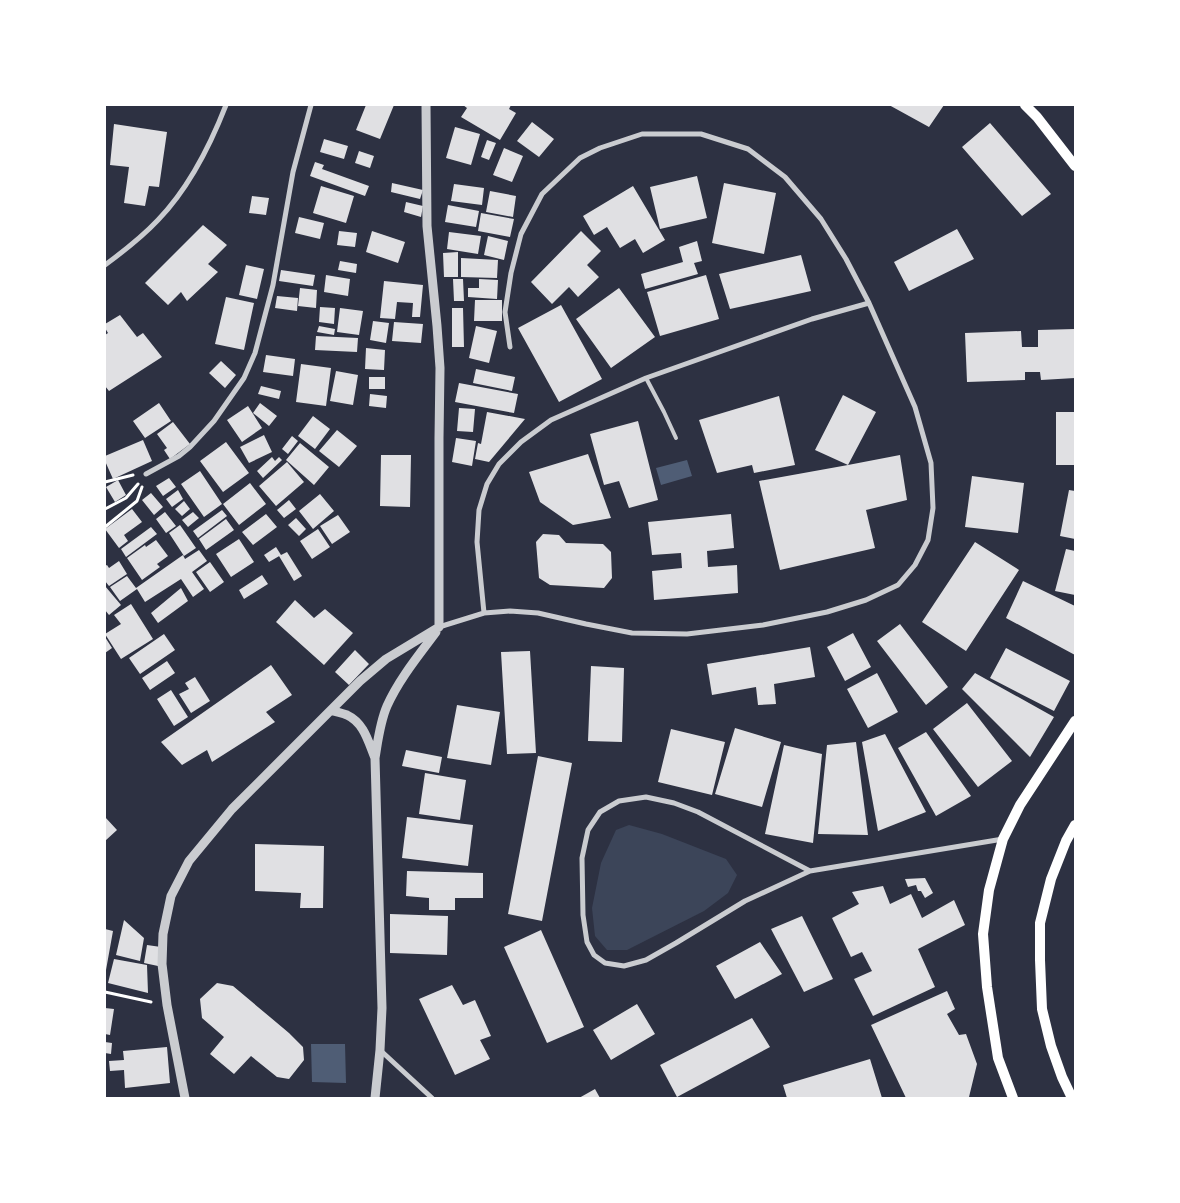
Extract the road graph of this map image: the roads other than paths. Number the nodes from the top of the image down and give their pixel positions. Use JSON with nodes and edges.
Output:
{"nodes":[{"id":1,"x":226,"y":105,"type":"edge"},
{"id":2,"x":312,"y":105,"type":"edge"},
{"id":3,"x":426,"y":105,"type":"edge"},
{"id":4,"x":1025,"y":105,"type":"edge"},
{"id":5,"x":1075,"y":166,"type":"edge"},
{"id":6,"x":105,"y":265,"type":"edge"},
{"id":7,"x":869,"y":303,"type":"junction"},
{"id":8,"x":510,"y":347,"type":"dead end"},
{"id":9,"x":646,"y":378,"type":"junction"},
{"id":10,"x":676,"y":438,"type":"dead end"},
{"id":11,"x":146,"y":474,"type":"road end"},
{"id":12,"x":484,"y":613,"type":"junction"},
{"id":13,"x":439,"y":628,"type":"junction"},
{"id":14,"x":332,"y":710,"type":"junction"},
{"id":15,"x":1075,"y":721,"type":"edge"},
{"id":16,"x":375,"y":758,"type":"junction"},
{"id":17,"x":1075,"y":825,"type":"edge"},
{"id":18,"x":1003,"y":839,"type":"junction"},
{"id":19,"x":810,"y":871,"type":"junction"},
{"id":20,"x":380,"y":1050,"type":"junction"},
{"id":21,"x":185,"y":1098,"type":"edge"},
{"id":22,"x":375,"y":1098,"type":"edge"},
{"id":23,"x":432,"y":1098,"type":"edge"},
{"id":24,"x":1013,"y":1098,"type":"edge"},
{"id":25,"x":1072,"y":1098,"type":"edge"}],
"edges":[{"from":1,"to":6,"type":"street"},
{"from":2,"to":11,"type":"street"},
{"from":3,"to":13,"type":"street"},
{"from":4,"to":5,"type":"main road"},
{"from":7,"to":8,"type":"street"},
{"from":7,"to":9,"type":"street"},
{"from":7,"to":12,"type":"street"},
{"from":9,"to":10,"type":"lane"},
{"from":9,"to":12,"type":"street"},
{"from":12,"to":13,"type":"street"},
{"from":13,"to":14,"type":"street"},
{"from":13,"to":16,"type":"street"},
{"from":14,"to":16,"type":"street"},
{"from":14,"to":21,"type":"street"},
{"from":15,"to":18,"type":"main road"},
{"from":16,"to":20,"type":"street"},
{"from":17,"to":25,"type":"main road"},
{"from":18,"to":19,"type":"street"},
{"from":18,"to":24,"type":"main road"},
{"from":19,"to":19,"type":"street"},
{"from":20,"to":22,"type":"street"},
{"from":20,"to":23,"type":"street"}]}
